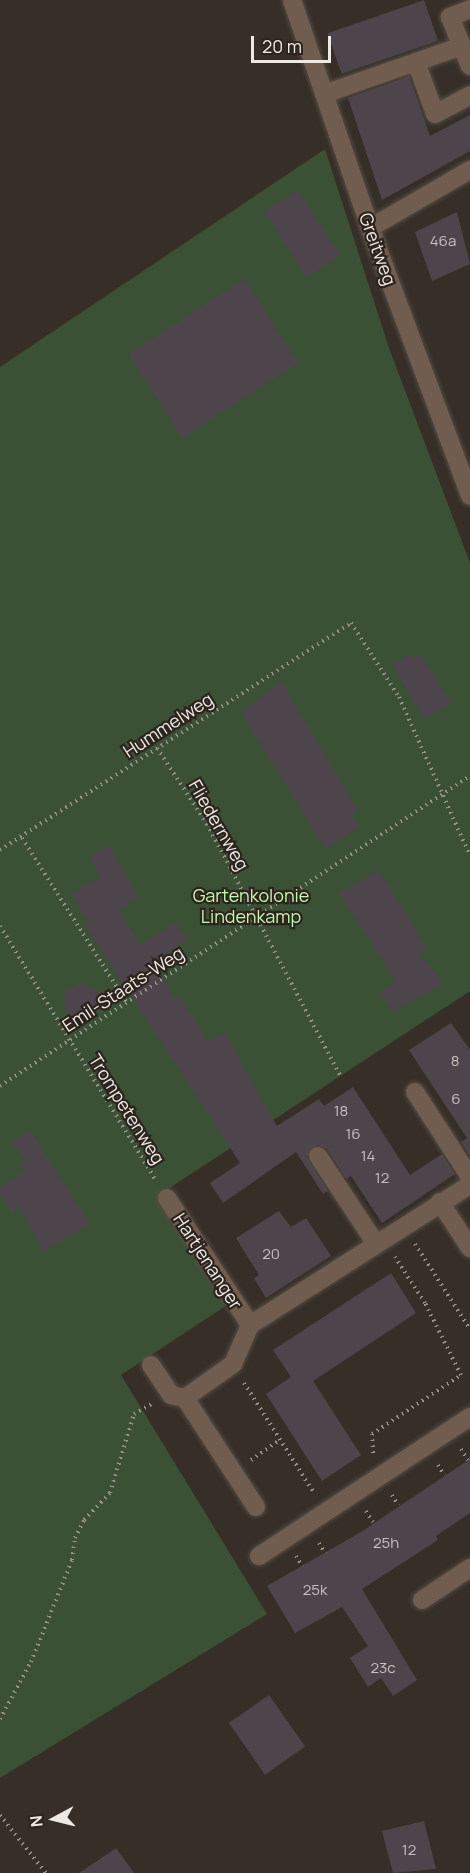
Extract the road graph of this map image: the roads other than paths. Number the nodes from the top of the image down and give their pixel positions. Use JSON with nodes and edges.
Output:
{"nodes":[{"id":1,"x":292,"y":0,"type":"edge"},
{"id":2,"x":470,"y":9,"type":"edge"},
{"id":3,"x":462,"y":46,"type":"junction"},
{"id":4,"x":416,"y":62,"type":"junction"},
{"id":5,"x":470,"y":66,"type":"edge"},
{"id":6,"x":324,"y":94,"type":"junction"},
{"id":7,"x":470,"y":95,"type":"edge"},
{"id":8,"x":470,"y":170,"type":"edge"},
{"id":9,"x":370,"y":228,"type":"junction"},
{"id":10,"x":470,"y":496,"type":"edge"},
{"id":11,"x":415,"y":1092,"type":"dead end"},
{"id":12,"x":318,"y":1156,"type":"dead end"},
{"id":13,"x":470,"y":1177,"type":"edge"},
{"id":14,"x":470,"y":1185,"type":"edge"},
{"id":15,"x":165,"y":1195,"type":"road end"},
{"id":16,"x":440,"y":1202,"type":"junction"},
{"id":17,"x":379,"y":1241,"type":"junction"},
{"id":18,"x":470,"y":1248,"type":"edge"},
{"id":19,"x":249,"y":1325,"type":"junction"},
{"id":20,"x":152,"y":1365,"type":"dead end"},
{"id":21,"x":178,"y":1396,"type":"junction"},
{"id":22,"x":470,"y":1417,"type":"edge"},
{"id":23,"x":256,"y":1507,"type":"dead end"},
{"id":24,"x":259,"y":1556,"type":"dead end"},
{"id":25,"x":470,"y":1568,"type":"edge"},
{"id":26,"x":422,"y":1600,"type":"dead end"}],
"edges":[{"from":1,"to":6,"type":"street","name":"Greitweg"},
{"from":2,"to":3,"type":"street"},
{"from":3,"to":4,"type":"street"},
{"from":3,"to":5,"type":"street"},
{"from":4,"to":6,"type":"street"},
{"from":4,"to":7,"type":"street"},
{"from":6,"to":9,"type":"street","name":"Greitweg"},
{"from":8,"to":9,"type":"street"},
{"from":9,"to":10,"type":"street","name":"Greitweg"},
{"from":11,"to":13,"type":"street"},
{"from":12,"to":17,"type":"street"},
{"from":14,"to":16,"type":"street","name":"Hartjenanger"},
{"from":15,"to":19,"type":"street","name":"Hartjenanger"},
{"from":16,"to":17,"type":"street","name":"Hartjenanger"},
{"from":16,"to":18,"type":"street"},
{"from":17,"to":19,"type":"street","name":"Hartjenanger"},
{"from":19,"to":21,"type":"street","name":"Hartjenanger"},
{"from":20,"to":21,"type":"street"},
{"from":21,"to":23,"type":"street"},
{"from":22,"to":24,"type":"street"},
{"from":25,"to":26,"type":"street"}]}
